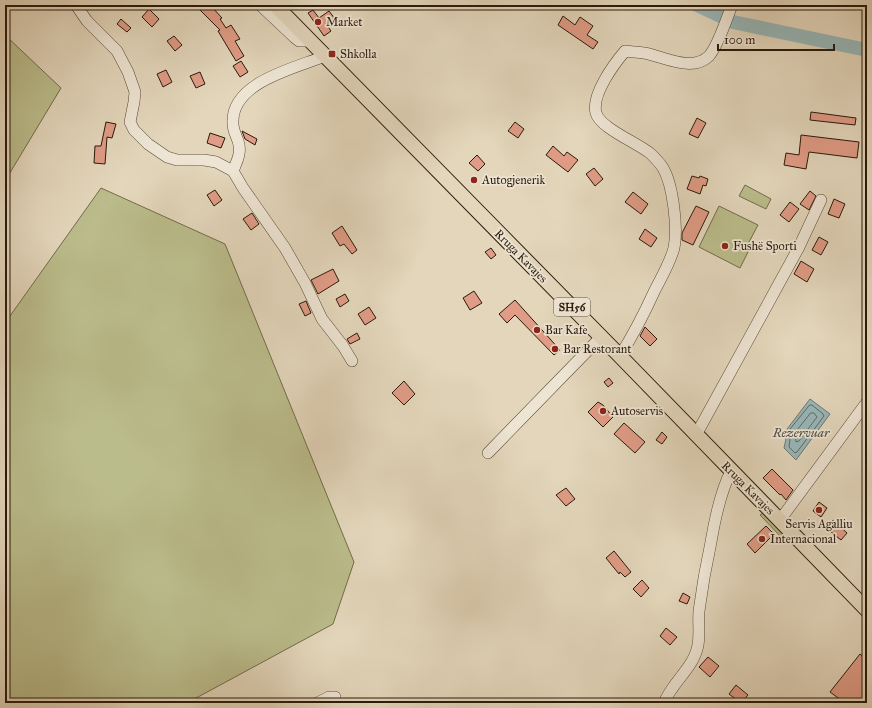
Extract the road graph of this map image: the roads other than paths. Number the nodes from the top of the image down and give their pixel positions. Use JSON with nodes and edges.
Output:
{"nodes":[{"id":1,"x":76,"y":5,"type":"edge"},
{"id":2,"x":260,"y":5,"type":"edge"},
{"id":3,"x":275,"y":5,"type":"edge"},
{"id":4,"x":732,"y":5,"type":"edge"},
{"id":5,"x":311,"y":41,"type":"junction"},
{"id":6,"x":325,"y":56,"type":"junction"},
{"id":7,"x":233,"y":171,"type":"junction"},
{"id":8,"x":821,"y":200,"type":"dead end"},
{"id":9,"x":601,"y":336,"type":"junction"},
{"id":10,"x":620,"y":356,"type":"junction"},
{"id":11,"x":352,"y":361,"type":"dead end"},
{"id":12,"x":867,"y":402,"type":"edge"},
{"id":13,"x":696,"y":435,"type":"junction"},
{"id":14,"x":488,"y":453,"type":"dead end"},
{"id":15,"x":731,"y":471,"type":"junction"},
{"id":16,"x":780,"y":520,"type":"junction"},
{"id":17,"x":867,"y":610,"type":"edge"},
{"id":18,"x":335,"y":697,"type":"dead end"},
{"id":19,"x":317,"y":703,"type":"edge"},
{"id":20,"x":664,"y":703,"type":"edge"}],
"edges":[{"from":1,"to":7,"type":"street"},
{"from":2,"to":5,"type":"street"},
{"from":3,"to":5,"type":"main road","name":"Rruga Kavajes","number":"SH56"},
{"from":4,"to":10,"type":"street"},
{"from":5,"to":6,"type":"main road","name":"Rruga Kavajes","number":"SH56"},
{"from":6,"to":7,"type":"street"},
{"from":6,"to":9,"type":"main road","name":"Rruga Kavajes","number":"SH56"},
{"from":7,"to":11,"type":"street"},
{"from":8,"to":13,"type":"street"},
{"from":9,"to":10,"type":"main road","name":"Rruga Kavajes","number":"SH56"},
{"from":9,"to":14,"type":"street"},
{"from":10,"to":13,"type":"main road","name":"Rruga Kavajes","number":"SH56"},
{"from":12,"to":16,"type":"street"},
{"from":13,"to":15,"type":"main road","name":"Rruga Kavajes","number":"SH56"},
{"from":15,"to":16,"type":"main road","name":"Rruga Kavajes","number":"SH56"},
{"from":15,"to":20,"type":"street"},
{"from":16,"to":17,"type":"main road","name":"Rruga Kavajes","number":"SH56"},
{"from":18,"to":19,"type":"street"}]}
